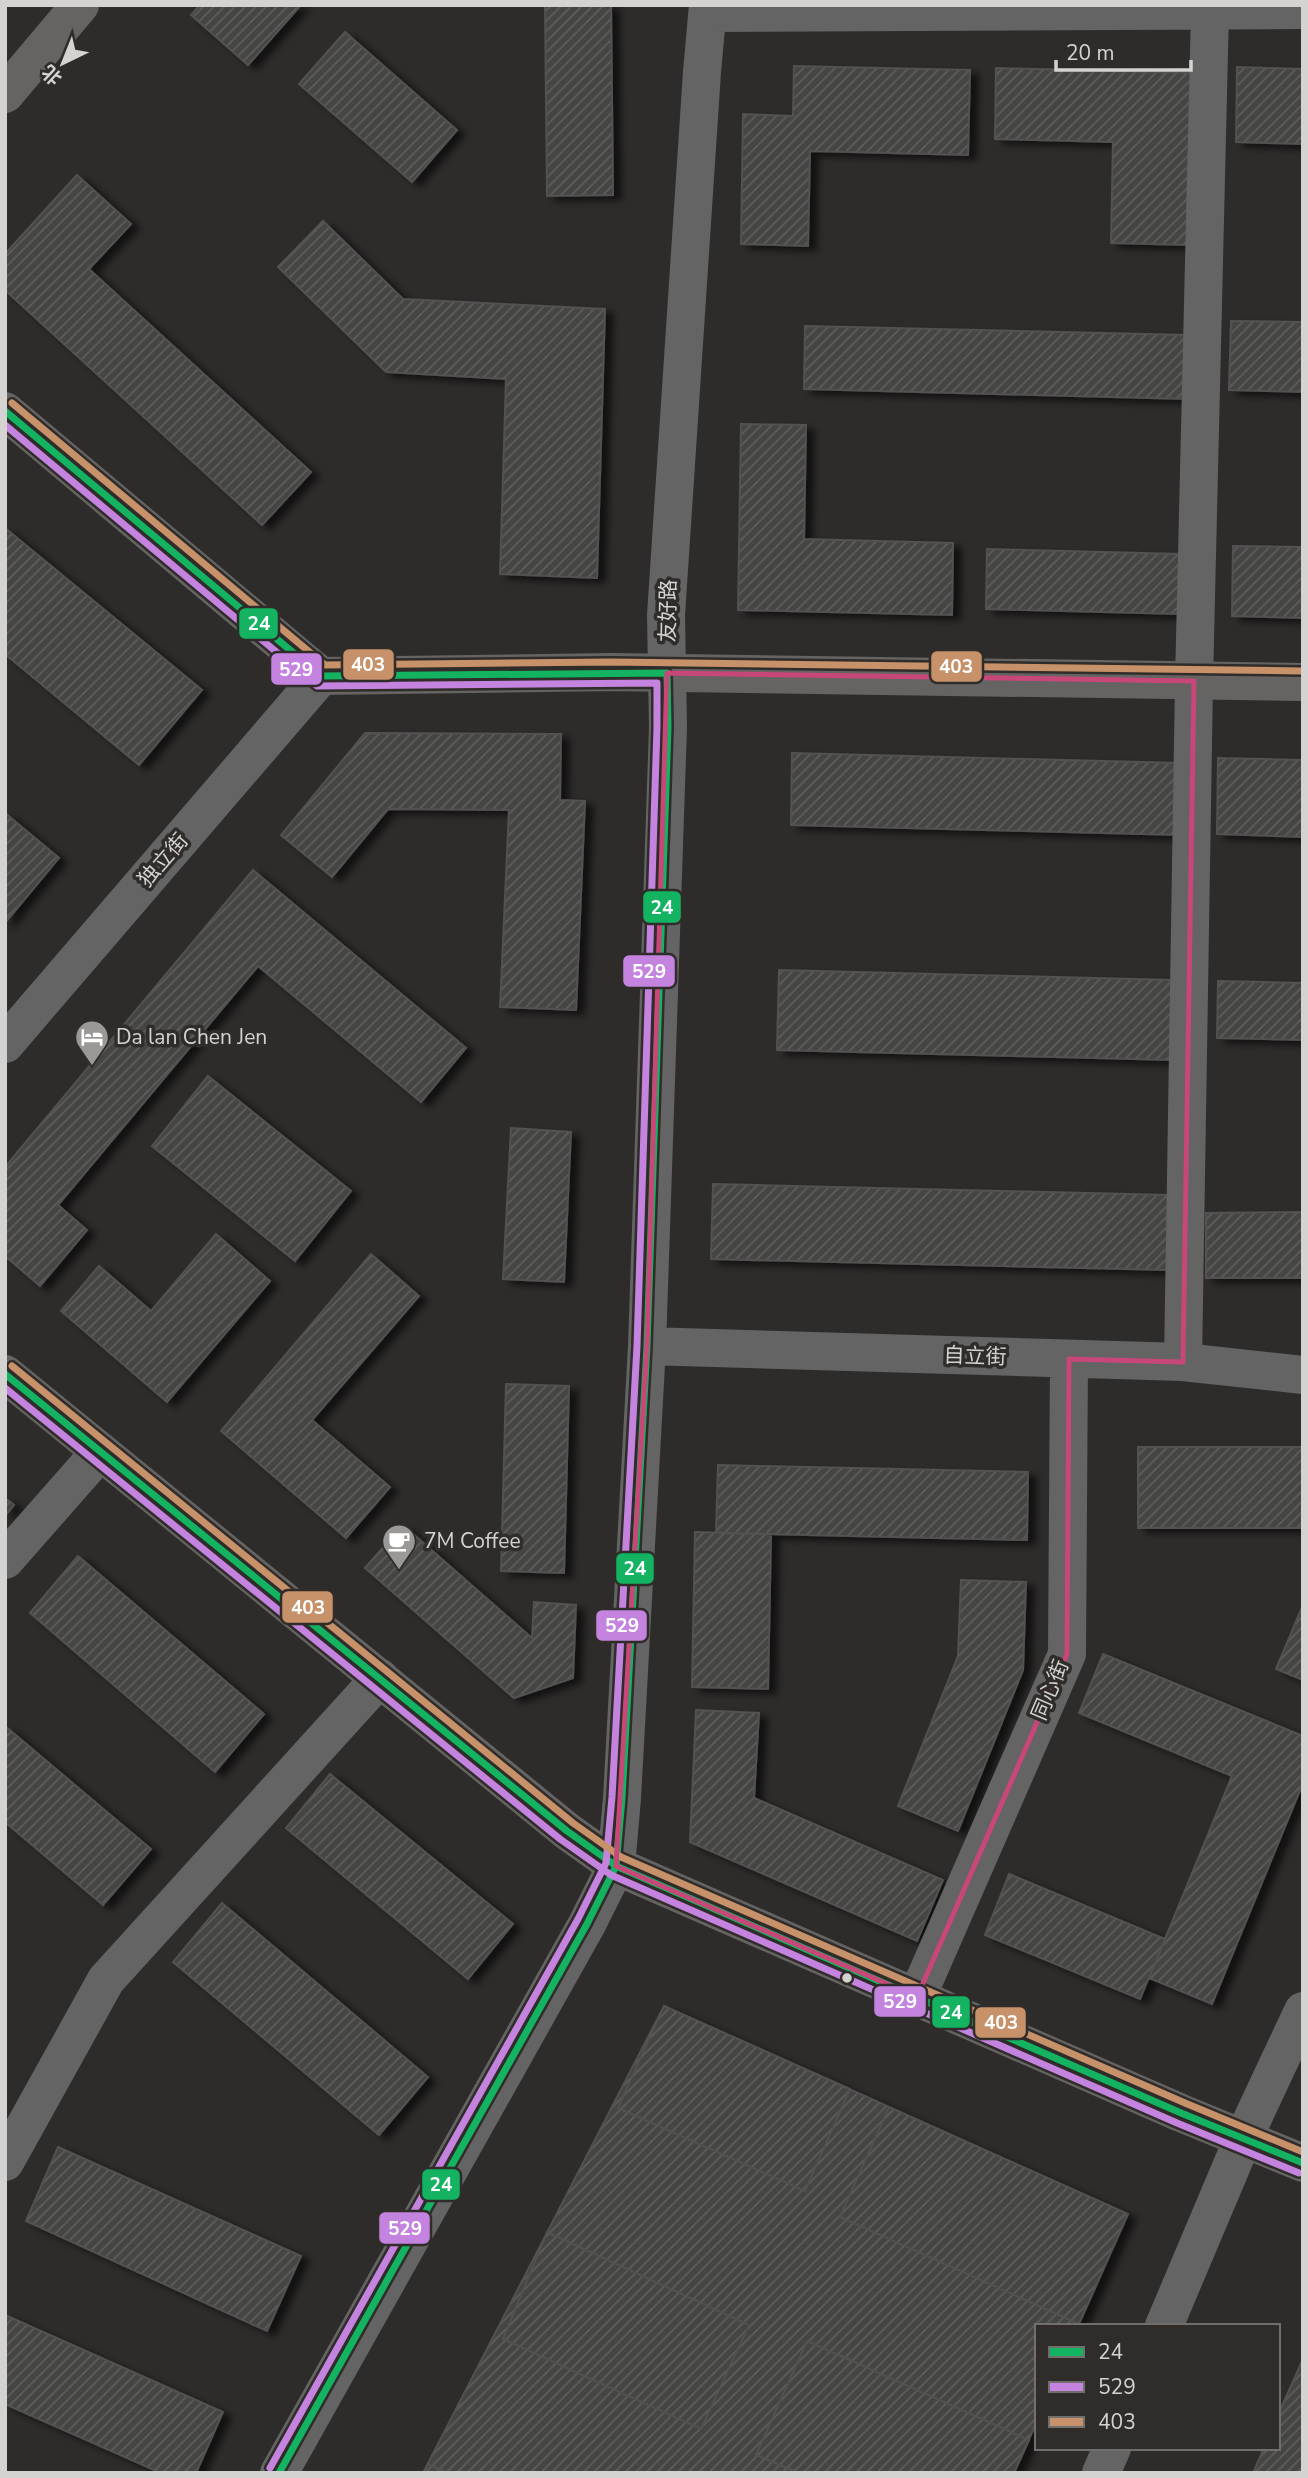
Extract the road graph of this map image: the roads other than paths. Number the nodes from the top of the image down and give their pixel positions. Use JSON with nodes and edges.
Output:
{"nodes":[{"id":1,"x":79,"y":5,"type":"edge"},
{"id":2,"x":709,"y":9,"type":"edge"},
{"id":3,"x":1210,"y":10,"type":"junction"},
{"id":4,"x":1303,"y":10,"type":"edge"},
{"id":5,"x":5,"y":94,"type":"edge"},
{"id":6,"x":5,"y":411,"type":"edge"},
{"id":7,"x":667,"y":673,"type":"junction"},
{"id":8,"x":320,"y":676,"type":"junction"},
{"id":9,"x":1194,"y":681,"type":"junction"},
{"id":10,"x":1303,"y":682,"type":"edge"},
{"id":11,"x":5,"y":1044,"type":"edge"},
{"id":12,"x":647,"y":1346,"type":"junction"},
{"id":13,"x":1069,"y":1359,"type":"junction"},
{"id":14,"x":1183,"y":1362,"type":"junction"},
{"id":15,"x":5,"y":1374,"type":"edge"},
{"id":16,"x":1303,"y":1375,"type":"edge"},
{"id":17,"x":100,"y":1452,"type":"junction"},
{"id":18,"x":5,"y":1560,"type":"edge"},
{"id":19,"x":380,"y":1678,"type":"junction"},
{"id":20,"x":616,"y":1866,"type":"junction"},
{"id":21,"x":917,"y":1997,"type":"junction"},
{"id":22,"x":1303,"y":2011,"type":"edge"},
{"id":23,"x":1243,"y":2139,"type":"junction"},
{"id":24,"x":5,"y":2162,"type":"edge"},
{"id":25,"x":1303,"y":2163,"type":"edge"},
{"id":26,"x":1165,"y":2324,"type":"edge"},
{"id":27,"x":1111,"y":2450,"type":"edge"},
{"id":28,"x":279,"y":2473,"type":"edge"},
{"id":29,"x":1101,"y":2473,"type":"edge"}],
"edges":[{"from":1,"to":5,"type":"main road"},
{"from":2,"to":3,"type":"street"},
{"from":2,"to":7,"type":"street","name":"友好路"},
{"from":3,"to":4,"type":"street"},
{"from":3,"to":9,"type":"street"},
{"from":6,"to":8,"type":"main road"},
{"from":7,"to":8,"type":"main road"},
{"from":7,"to":9,"type":"main road"},
{"from":7,"to":12,"type":"street","name":"友好路"},
{"from":8,"to":11,"type":"street","name":"独立街"},
{"from":9,"to":10,"type":"main road"},
{"from":9,"to":14,"type":"street"},
{"from":12,"to":13,"type":"street","name":"自立街"},
{"from":12,"to":20,"type":"street","name":"友好路"},
{"from":13,"to":14,"type":"street","name":"自立街"},
{"from":13,"to":21,"type":"street","name":"同心街"},
{"from":14,"to":16,"type":"street","name":"自立街"},
{"from":15,"to":17,"type":"main road"},
{"from":17,"to":18,"type":"street"},
{"from":17,"to":19,"type":"main road"},
{"from":19,"to":20,"type":"main road"},
{"from":19,"to":24,"type":"street"},
{"from":20,"to":21,"type":"main road"},
{"from":20,"to":28,"type":"street","name":"友好路"},
{"from":21,"to":23,"type":"main road"},
{"from":22,"to":23,"type":"street"},
{"from":23,"to":25,"type":"main road"},
{"from":23,"to":26,"type":"street"},
{"from":27,"to":29,"type":"street"}]}
